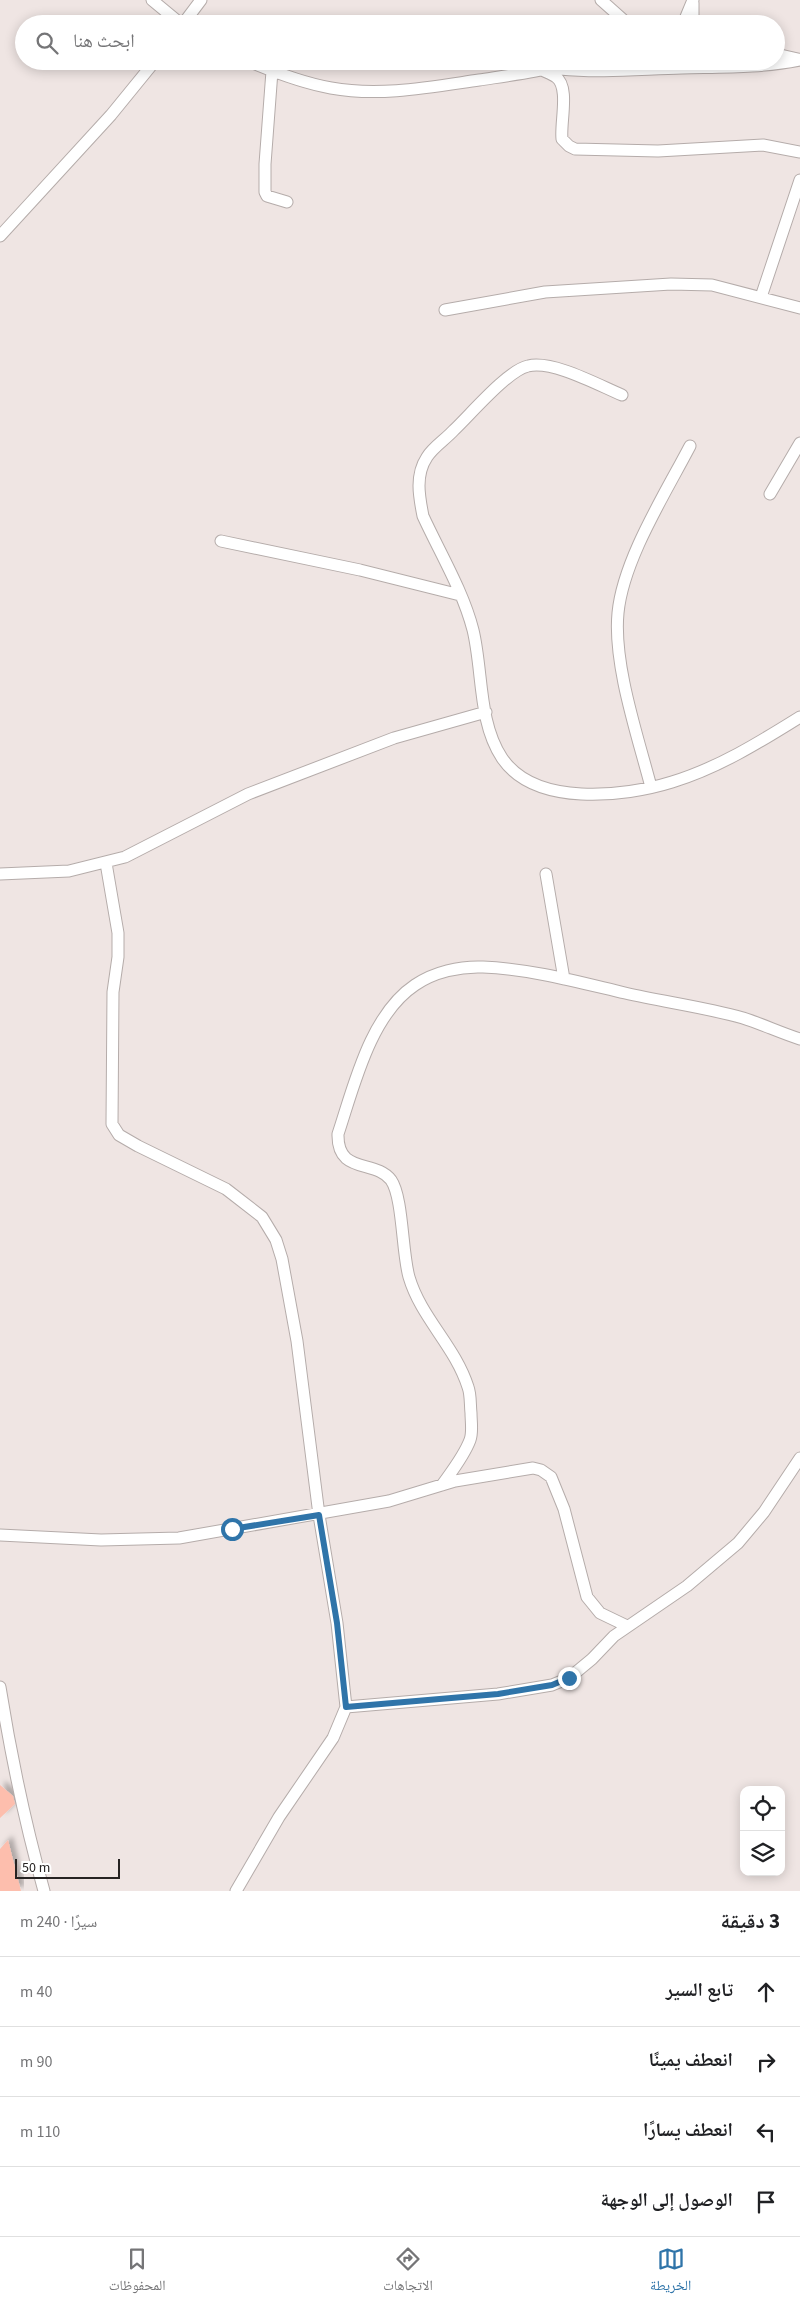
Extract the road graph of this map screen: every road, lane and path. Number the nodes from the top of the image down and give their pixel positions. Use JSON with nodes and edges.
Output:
{"nodes":[{"id":1,"x":152,"y":0,"type":"edge"},
{"id":2,"x":201,"y":0,"type":"edge"},
{"id":3,"x":601,"y":0,"type":"edge"},
{"id":4,"x":693,"y":1,"type":"edge"},
{"id":5,"x":171,"y":15,"type":"edge"},
{"id":6,"x":189,"y":15,"type":"edge"},
{"id":7,"x":618,"y":15,"type":"edge"},
{"id":8,"x":692,"y":15,"type":"edge"},
{"id":9,"x":785,"y":56,"type":"edge"},
{"id":10,"x":800,"y":60,"type":"edge"},
{"id":11,"x":785,"y":63,"type":"edge"},
{"id":12,"x":148,"y":70,"type":"edge"},
{"id":13,"x":272,"y":70,"type":"joint"},
{"id":14,"x":541,"y":70,"type":"edge"},
{"id":15,"x":548,"y":70,"type":"edge"},
{"id":16,"x":563,"y":70,"type":"edge"},
{"id":17,"x":620,"y":70,"type":"edge"},
{"id":18,"x":800,"y":152,"type":"edge"},
{"id":19,"x":800,"y":180,"type":"edge"},
{"id":20,"x":287,"y":202,"type":"dead end"},
{"id":21,"x":0,"y":236,"type":"edge"},
{"id":22,"x":761,"y":297,"type":"junction"},
{"id":23,"x":800,"y":308,"type":"edge"},
{"id":24,"x":445,"y":310,"type":"dead end"},
{"id":25,"x":622,"y":395,"type":"dead end"},
{"id":26,"x":800,"y":443,"type":"edge"},
{"id":27,"x":690,"y":446,"type":"dead end"},
{"id":28,"x":770,"y":494,"type":"dead end"},
{"id":29,"x":221,"y":541,"type":"dead end"},
{"id":30,"x":460,"y":595,"type":"junction"},
{"id":31,"x":486,"y":712,"type":"junction"},
{"id":32,"x":800,"y":717,"type":"edge"},
{"id":33,"x":651,"y":787,"type":"junction"},
{"id":34,"x":106,"y":863,"type":"junction"},
{"id":35,"x":0,"y":874,"type":"edge"},
{"id":36,"x":546,"y":874,"type":"dead end"},
{"id":37,"x":564,"y":979,"type":"junction"},
{"id":38,"x":800,"y":1039,"type":"edge"},
{"id":39,"x":800,"y":1458,"type":"edge"},
{"id":40,"x":442,"y":1485,"type":"junction"},
{"id":41,"x":319,"y":1515,"type":"junction"},
{"id":42,"x":0,"y":1535,"type":"edge"},
{"id":43,"x":627,"y":1626,"type":"junction"},
{"id":44,"x":0,"y":1687,"type":"edge"},
{"id":45,"x":346,"y":1707,"type":"junction"},
{"id":46,"x":4,"y":1738,"type":"edge"},
{"id":47,"x":44,"y":1891,"type":"edge"},
{"id":48,"x":236,"y":1891,"type":"edge"}],
"edges":[{"from":1,"to":5,"type":"street"},
{"from":2,"to":6,"type":"street"},
{"from":3,"to":7,"type":"street"},
{"from":4,"to":8,"type":"street"},
{"from":9,"to":10,"type":"street"},
{"from":10,"to":11,"type":"street"},
{"from":12,"to":21,"type":"street"},
{"from":13,"to":14,"type":"street"},
{"from":13,"to":20,"type":"street"},
{"from":15,"to":18,"type":"street"},
{"from":16,"to":17,"type":"street"},
{"from":19,"to":22,"type":"street"},
{"from":22,"to":23,"type":"street"},
{"from":22,"to":24,"type":"street"},
{"from":25,"to":30,"type":"street"},
{"from":26,"to":28,"type":"street"},
{"from":27,"to":33,"type":"street"},
{"from":29,"to":30,"type":"street"},
{"from":30,"to":31,"type":"street"},
{"from":31,"to":33,"type":"street"},
{"from":31,"to":34,"type":"street"},
{"from":32,"to":33,"type":"street"},
{"from":34,"to":35,"type":"street"},
{"from":34,"to":41,"type":"street"},
{"from":36,"to":37,"type":"street"},
{"from":37,"to":38,"type":"street"},
{"from":37,"to":40,"type":"street"},
{"from":39,"to":43,"type":"street"},
{"from":40,"to":41,"type":"street"},
{"from":40,"to":43,"type":"street"},
{"from":41,"to":42,"type":"street"},
{"from":41,"to":45,"type":"street"},
{"from":43,"to":45,"type":"street"},
{"from":44,"to":46,"type":"street"},
{"from":45,"to":48,"type":"street"},
{"from":46,"to":47,"type":"street"}]}
